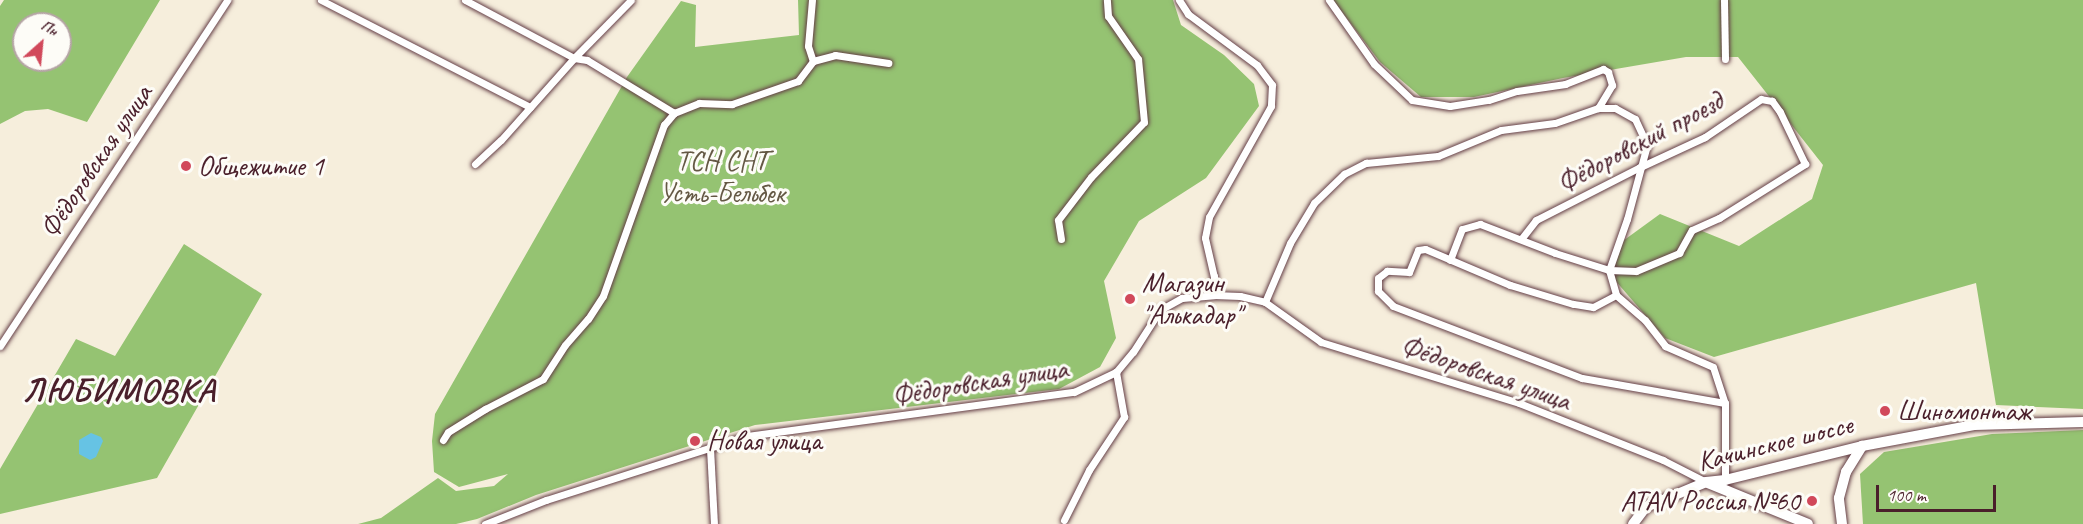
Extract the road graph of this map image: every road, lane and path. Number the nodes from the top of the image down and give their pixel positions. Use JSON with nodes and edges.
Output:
{"nodes":[{"id":1,"x":227,"y":0,"type":"edge"},
{"id":2,"x":321,"y":0,"type":"edge"},
{"id":3,"x":465,"y":0,"type":"edge"},
{"id":4,"x":632,"y":0,"type":"edge"},
{"id":5,"x":812,"y":0,"type":"edge"},
{"id":6,"x":1107,"y":0,"type":"edge"},
{"id":7,"x":1179,"y":0,"type":"edge"},
{"id":8,"x":1329,"y":0,"type":"edge"},
{"id":9,"x":1724,"y":0,"type":"edge"},
{"id":10,"x":574,"y":58,"type":"junction"},
{"id":11,"x":1725,"y":59,"type":"dead end"},
{"id":12,"x":813,"y":61,"type":"junction"},
{"id":13,"x":888,"y":63,"type":"dead end"},
{"id":14,"x":530,"y":107,"type":"junction"},
{"id":15,"x":1598,"y":108,"type":"junction"},
{"id":16,"x":674,"y":113,"type":"junction"},
{"id":17,"x":475,"y":164,"type":"dead end"},
{"id":18,"x":1640,"y":167,"type":"junction"},
{"id":19,"x":1061,"y":239,"type":"dead end"},
{"id":20,"x":1521,"y":239,"type":"junction"},
{"id":21,"x":1450,"y":260,"type":"junction"},
{"id":22,"x":1609,"y":270,"type":"junction"},
{"id":23,"x":1214,"y":295,"type":"junction"},
{"id":24,"x":1616,"y":295,"type":"junction"},
{"id":25,"x":1264,"y":302,"type":"junction"},
{"id":26,"x":0,"y":346,"type":"edge"},
{"id":27,"x":1116,"y":372,"type":"junction"},
{"id":28,"x":1725,"y":403,"type":"junction"},
{"id":29,"x":2083,"y":422,"type":"edge"},
{"id":30,"x":443,"y":440,"type":"dead end"},
{"id":31,"x":1862,"y":446,"type":"junction"},
{"id":32,"x":710,"y":448,"type":"junction"},
{"id":33,"x":1725,"y":480,"type":"junction"},
{"id":34,"x":1706,"y":482,"type":"junction"},
{"id":35,"x":1064,"y":520,"type":"dead end"},
{"id":36,"x":485,"y":524,"type":"edge"},
{"id":37,"x":714,"y":524,"type":"edge"},
{"id":38,"x":1633,"y":524,"type":"edge"},
{"id":39,"x":1808,"y":524,"type":"edge"},
{"id":40,"x":1842,"y":524,"type":"edge"}],
"edges":[{"from":1,"to":26,"type":"street","name":"Фёдоровская улица"},
{"from":2,"to":14,"type":"street"},
{"from":3,"to":10,"type":"street"},
{"from":4,"to":10,"type":"street"},
{"from":5,"to":12,"type":"street"},
{"from":6,"to":19,"type":"street"},
{"from":7,"to":23,"type":"street"},
{"from":8,"to":15,"type":"street"},
{"from":9,"to":11,"type":"street"},
{"from":10,"to":14,"type":"street"},
{"from":10,"to":16,"type":"street"},
{"from":12,"to":13,"type":"street"},
{"from":12,"to":16,"type":"street"},
{"from":14,"to":17,"type":"street"},
{"from":15,"to":18,"type":"street"},
{"from":15,"to":25,"type":"street"},
{"from":16,"to":30,"type":"street"},
{"from":18,"to":20,"type":"street","name":"Фёдоровский проезд"},
{"from":18,"to":22,"type":"street"},
{"from":18,"to":22,"type":"street","name":"Фёдоровский проезд"},
{"from":20,"to":21,"type":"street"},
{"from":20,"to":22,"type":"street"},
{"from":21,"to":24,"type":"street"},
{"from":21,"to":28,"type":"street"},
{"from":22,"to":24,"type":"street"},
{"from":23,"to":25,"type":"street","name":"Фёдоровская улица"},
{"from":23,"to":27,"type":"street","name":"Фёдоровская улица"},
{"from":24,"to":28,"type":"street"},
{"from":25,"to":34,"type":"street","name":"Фёдоровская улица"},
{"from":27,"to":32,"type":"street","name":"Фёдоровская улица"},
{"from":27,"to":35,"type":"street"},
{"from":28,"to":33,"type":"street"},
{"from":29,"to":31,"type":"main road","name":"Качинское шоссе"},
{"from":31,"to":33,"type":"main road","name":"Качинское шоссе"},
{"from":31,"to":40,"type":"main road"},
{"from":32,"to":36,"type":"street","name":"Фёдоровская улица"},
{"from":32,"to":37,"type":"street"},
{"from":33,"to":34,"type":"main road","name":"Качинское шоссе"},
{"from":34,"to":38,"type":"main road","name":"Качинское шоссе"},
{"from":34,"to":39,"type":"main road"}]}
